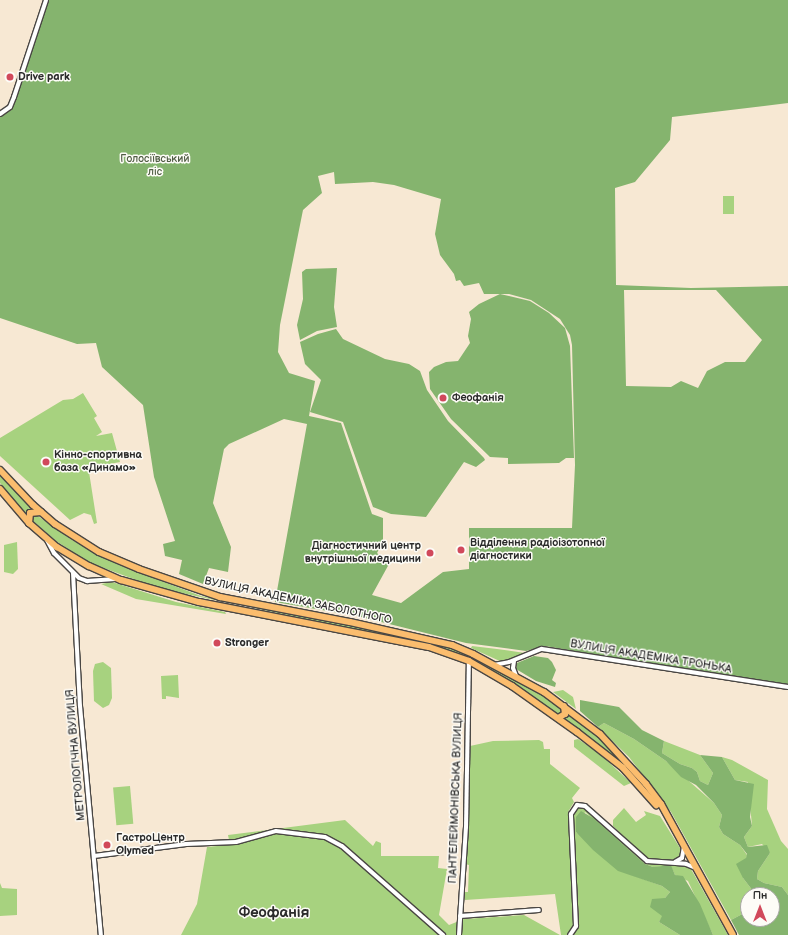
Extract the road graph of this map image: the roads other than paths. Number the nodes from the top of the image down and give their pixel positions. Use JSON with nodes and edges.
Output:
{"nodes":[{"id":1,"x":46,"y":0,"type":"edge"},
{"id":2,"x":0,"y":114,"type":"edge"},
{"id":3,"x":0,"y":470,"type":"edge"},
{"id":4,"x":0,"y":489,"type":"edge"},
{"id":5,"x":41,"y":512,"type":"junction"},
{"id":6,"x":29,"y":523,"type":"junction"},
{"id":7,"x":46,"y":537,"type":"junction"},
{"id":8,"x":73,"y":573,"type":"junction"},
{"id":9,"x":121,"y":580,"type":"junction"},
{"id":10,"x":514,"y":660,"type":"junction"},
{"id":11,"x":469,"y":661,"type":"junction"},
{"id":12,"x":494,"y":664,"type":"junction"},
{"id":13,"x":516,"y":676,"type":"junction"},
{"id":14,"x":788,"y":687,"type":"edge"},
{"id":15,"x":564,"y":706,"type":"junction"},
{"id":16,"x":558,"y":718,"type":"junction"},
{"id":17,"x":667,"y":816,"type":"junction"},
{"id":18,"x":684,"y":846,"type":"junction"},
{"id":19,"x":94,"y":856,"type":"junction"},
{"id":20,"x":671,"y":863,"type":"junction"},
{"id":21,"x":696,"y":868,"type":"junction"},
{"id":22,"x":539,"y":910,"type":"dead end"},
{"id":23,"x":460,"y":916,"type":"junction"},
{"id":24,"x":101,"y":935,"type":"edge"},
{"id":25,"x":443,"y":935,"type":"edge"},
{"id":26,"x":459,"y":935,"type":"edge"},
{"id":27,"x":570,"y":935,"type":"edge"},
{"id":28,"x":733,"y":935,"type":"edge"}],
"edges":[{"from":1,"to":2,"type":"street"},
{"from":3,"to":5,"type":"highway","name":"ВУЛИЦЯ АКАДЕМІКА ЗАБОЛОТНОГО"},
{"from":4,"to":6,"type":"highway","name":"ВУЛИЦЯ АКАДЕМІКА ЗАБОЛОТНОГО"},
{"from":5,"to":6,"type":"highway"},
{"from":5,"to":12,"type":"highway","name":"ВУЛИЦЯ АКАДЕМІКА ЗАБОЛОТНОГО"},
{"from":6,"to":7,"type":"highway","name":"ВУЛИЦЯ АКАДЕМІКА ЗАБОЛОТНОГО"},
{"from":7,"to":8,"type":"street"},
{"from":7,"to":9,"type":"highway","name":"ВУЛИЦЯ АКАДЕМІКА ЗАБОЛОТНОГО"},
{"from":8,"to":9,"type":"street"},
{"from":8,"to":19,"type":"street","name":"МЕТРОЛОГІЧНА ВУЛИЦЯ"},
{"from":9,"to":11,"type":"highway","name":"ВУЛИЦЯ АКАДЕМІКА ЗАБОЛОТНОГО"},
{"from":10,"to":12,"type":"street","name":"ВУЛИЦЯ АКАДЕМІКА ТРОНЬКА"},
{"from":10,"to":13,"type":"street"},
{"from":10,"to":14,"type":"street","name":"ВУЛИЦЯ АКАДЕМІКА ТРОНЬКА"},
{"from":11,"to":16,"type":"highway","name":"ВУЛИЦЯ АКАДЕМІКА ЗАБОЛОТНОГО"},
{"from":11,"to":23,"type":"street","name":"ПАНТЕЛЕЙМОНІВСЬКА ВУЛИЦЯ"},
{"from":12,"to":13,"type":"highway","name":"ВУЛИЦЯ АКАДЕМІКА ЗАБОЛОТНОГО"},
{"from":13,"to":15,"type":"highway","name":"ВУЛИЦЯ АКАДЕМІКА ЗАБОЛОТНОГО"},
{"from":15,"to":16,"type":"highway"},
{"from":15,"to":17,"type":"highway","name":"ВУЛИЦЯ АКАДЕМІКА ЗАБОЛОТНОГО"},
{"from":16,"to":17,"type":"highway","name":"ВУЛИЦЯ АКАДЕМІКА ЗАБОЛОТНОГО"},
{"from":17,"to":18,"type":"highway","name":"ВУЛИЦЯ АКАДЕМІКА ЗАБОЛОТНОГО"},
{"from":18,"to":20,"type":"street"},
{"from":18,"to":21,"type":"highway","name":"ВУЛИЦЯ АКАДЕМІКА ЗАБОЛОТНОГО"},
{"from":19,"to":24,"type":"street","name":"МЕТРОЛОГІЧНА ВУЛИЦЯ"},
{"from":19,"to":25,"type":"street"},
{"from":20,"to":21,"type":"street"},
{"from":20,"to":27,"type":"street"},
{"from":21,"to":28,"type":"highway","name":"ВУЛИЦЯ АКАДЕМІКА ЗАБОЛОТНОГО"},
{"from":22,"to":23,"type":"street"},
{"from":23,"to":26,"type":"street","name":"ПАНТЕЛЕЙМОНІВСЬКА ВУЛИЦЯ"}]}
